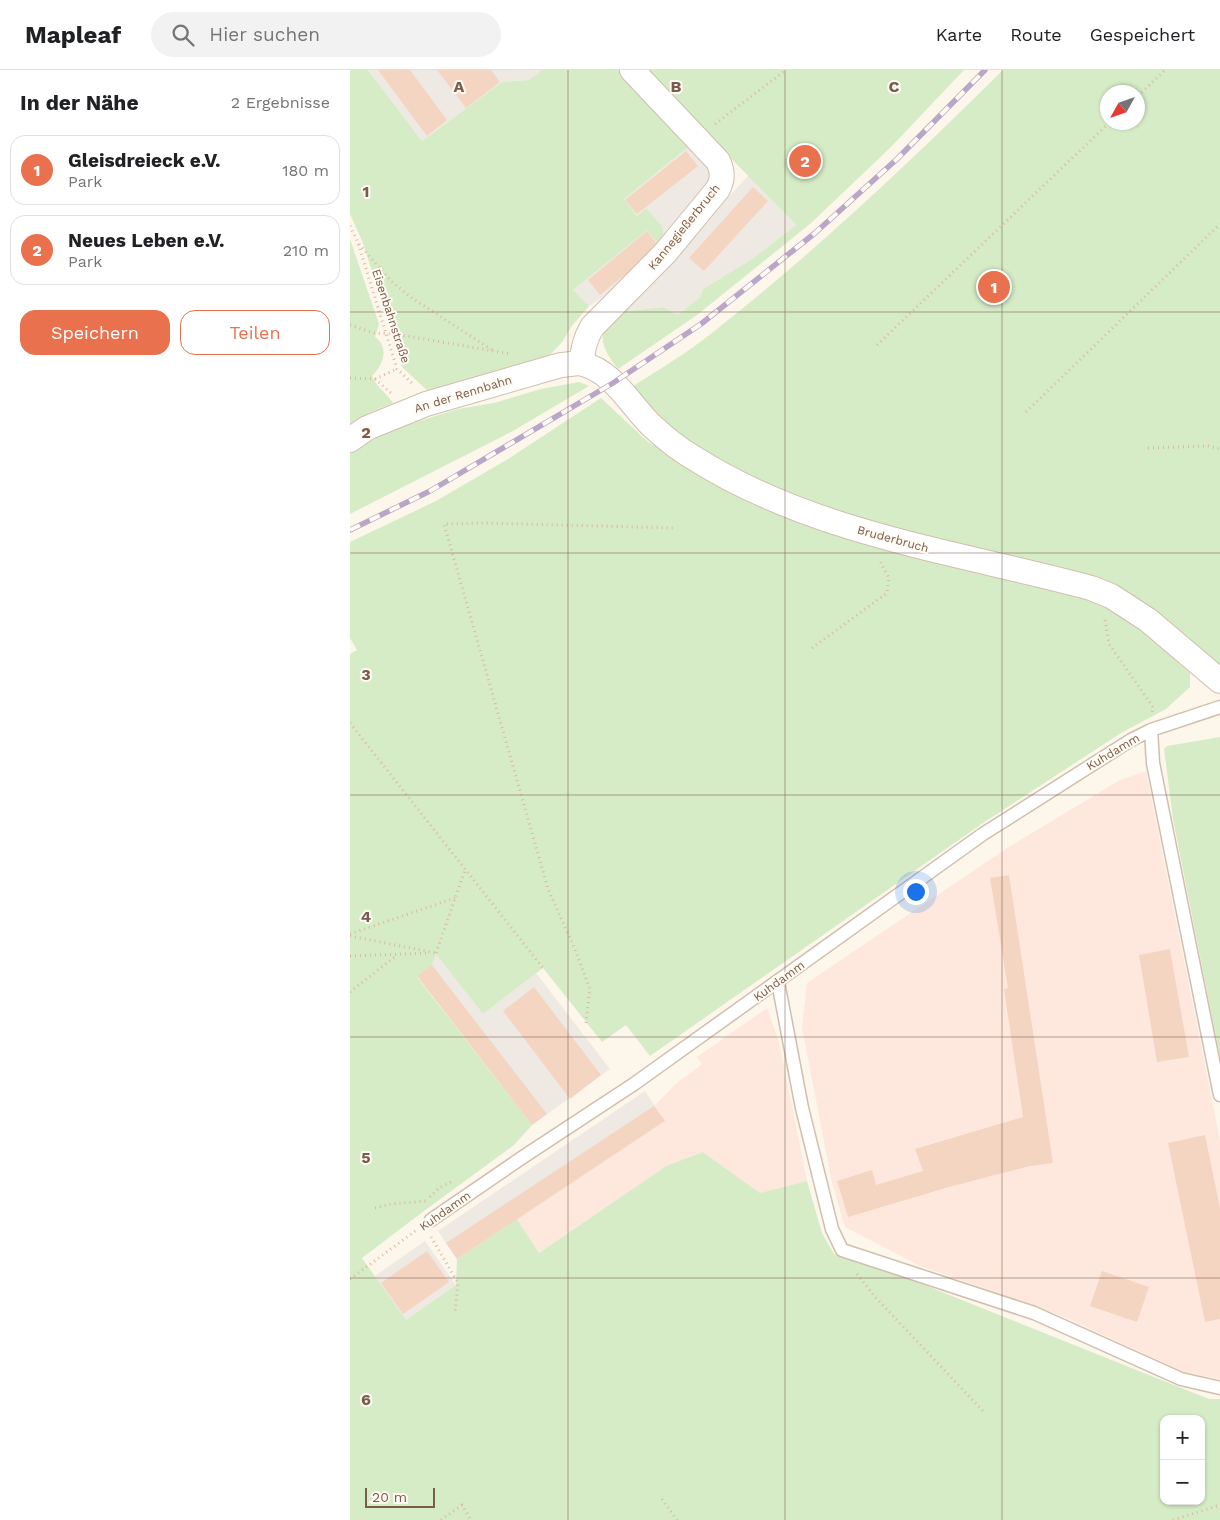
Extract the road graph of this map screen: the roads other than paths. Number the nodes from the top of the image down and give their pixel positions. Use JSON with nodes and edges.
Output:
{"nodes":[{"id":1,"x":632,"y":70,"type":"edge"},
{"id":2,"x":582,"y":363,"type":"junction"},
{"id":3,"x":350,"y":440,"type":"edge"},
{"id":4,"x":1220,"y":681,"type":"edge"},
{"id":5,"x":1220,"y":707,"type":"edge"},
{"id":6,"x":1151,"y":730,"type":"junction"},
{"id":7,"x":778,"y":982,"type":"junction"},
{"id":8,"x":1220,"y":1095,"type":"edge"},
{"id":9,"x":427,"y":1223,"type":"road end"},
{"id":10,"x":1220,"y":1388,"type":"edge"}],
"edges":[{"from":1,"to":2,"type":"street","name":"Kannegießerbruch"},
{"from":2,"to":3,"type":"street","name":"An der Rennbahn"},
{"from":2,"to":4,"type":"street","name":"Bruderbruch"},
{"from":5,"to":6,"type":"lane","name":"Kuhdamm"},
{"from":6,"to":7,"type":"lane","name":"Kuhdamm"},
{"from":6,"to":8,"type":"lane"},
{"from":7,"to":9,"type":"lane","name":"Kuhdamm"},
{"from":7,"to":10,"type":"lane"}]}
